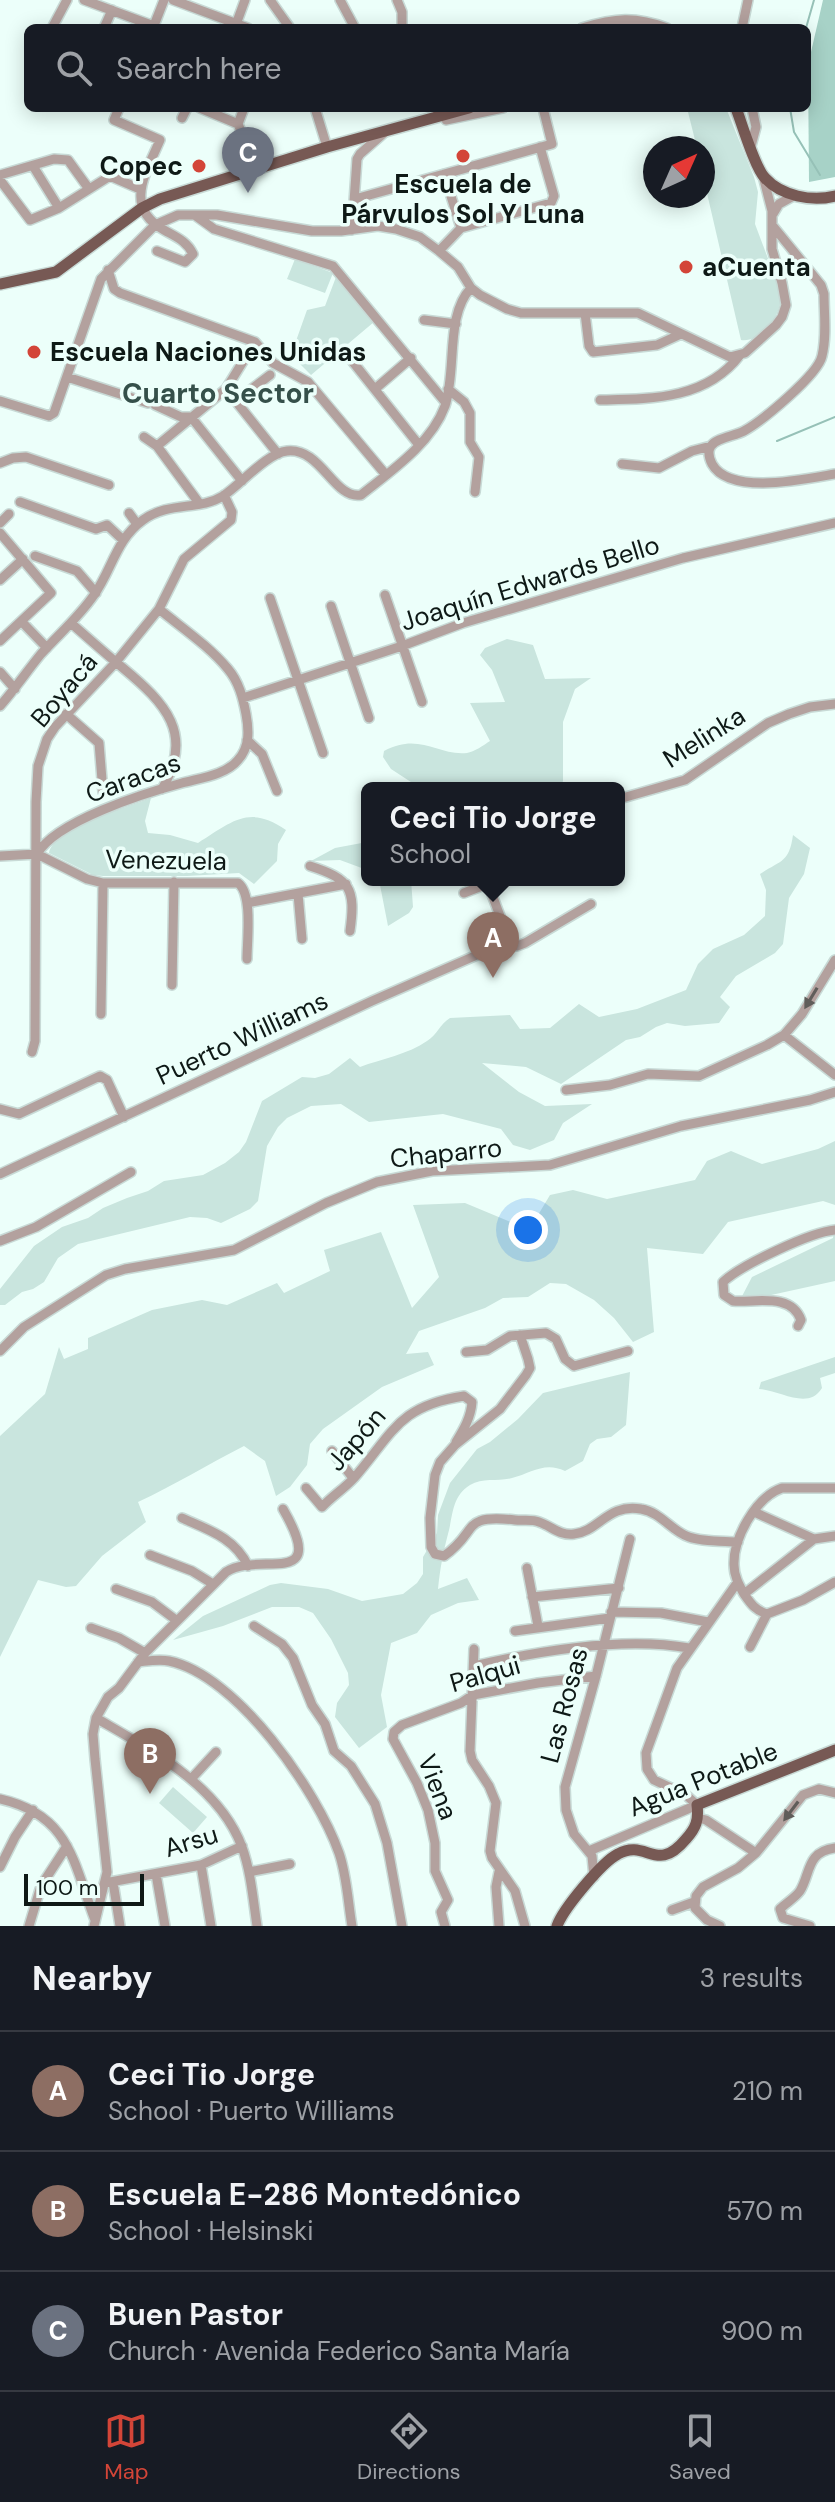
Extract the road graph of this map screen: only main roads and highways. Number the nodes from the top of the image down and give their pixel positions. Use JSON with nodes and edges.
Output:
{"nodes":[{"id":1,"x":454,"y":112,"type":"edge"},
{"id":2,"x":738,"y":112,"type":"edge"},
{"id":3,"x":835,"y":196,"type":"edge"},
{"id":4,"x":0,"y":284,"type":"edge"},
{"id":5,"x":835,"y":1750,"type":"edge"},
{"id":6,"x":557,"y":1926,"type":"edge"}],
"edges":[{"from":1,"to":4,"type":"main road"},
{"from":2,"to":3,"type":"main road"},
{"from":5,"to":6,"type":"main road","name":"Agua Potable"}]}
